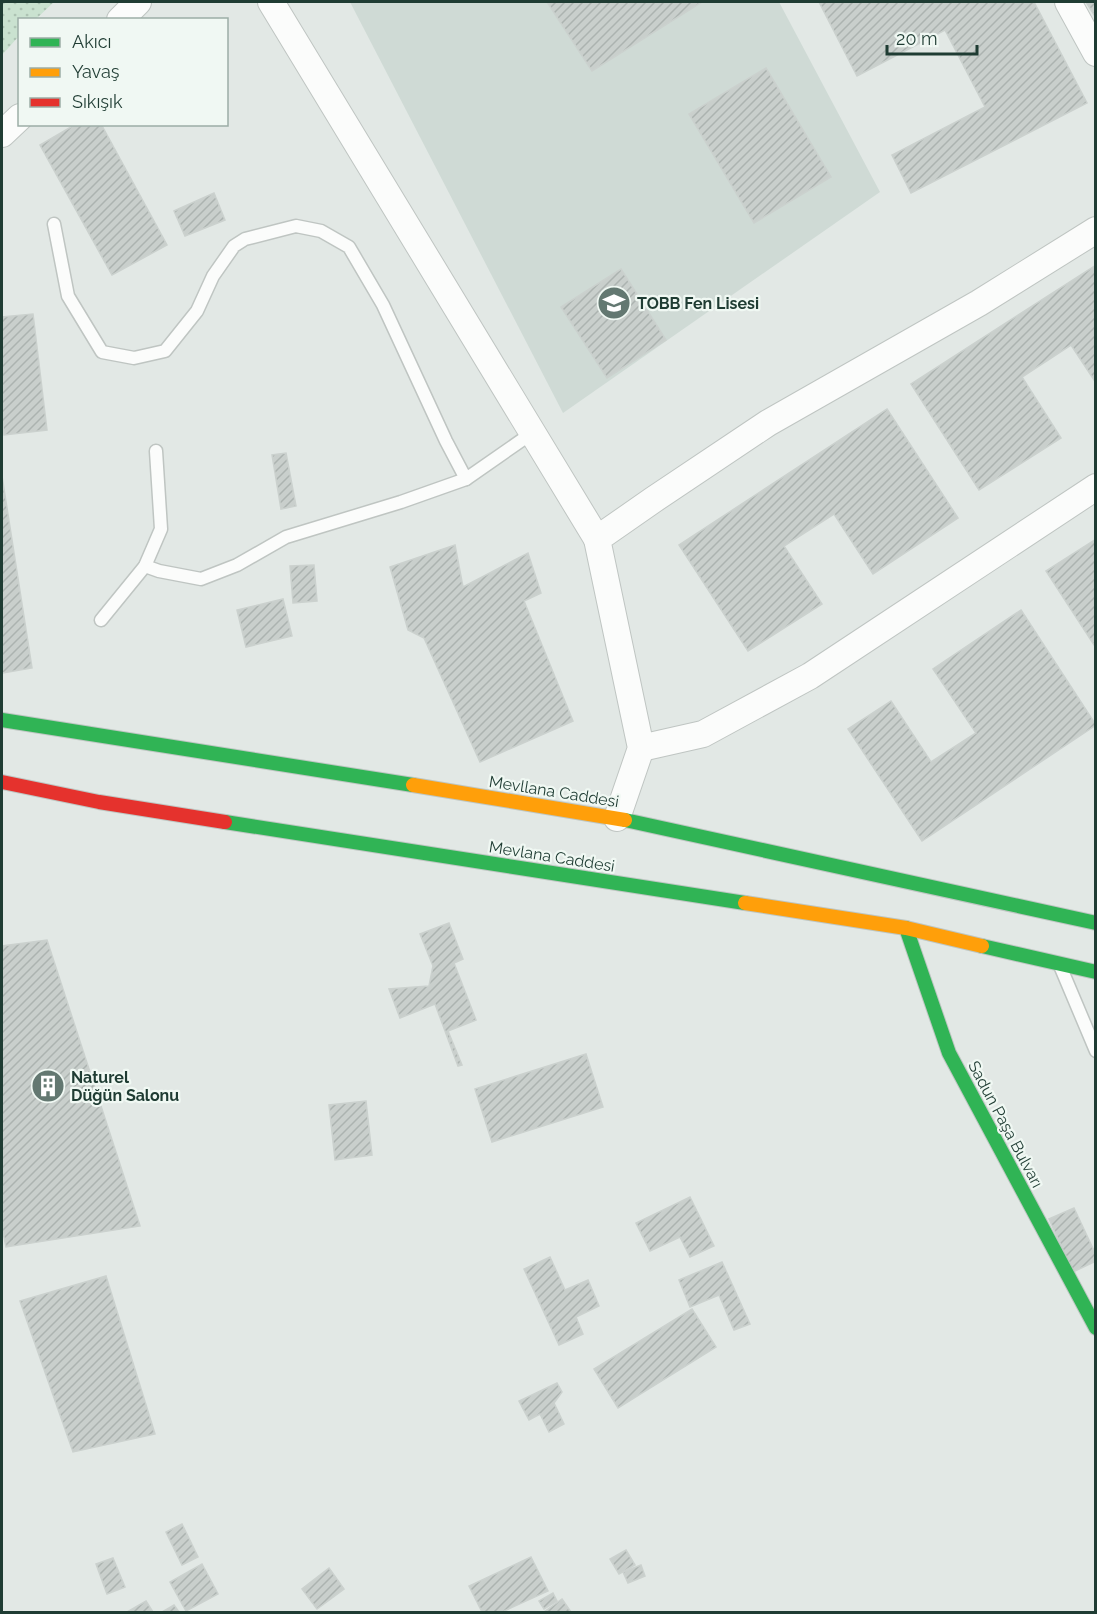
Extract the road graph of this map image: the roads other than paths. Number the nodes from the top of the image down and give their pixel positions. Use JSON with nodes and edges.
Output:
{"nodes":[{"id":1,"x":138,"y":2,"type":"edge"},
{"id":2,"x":271,"y":2,"type":"edge"},
{"id":3,"x":1068,"y":2,"type":"edge"},
{"id":4,"x":122,"y":18,"type":"edge"},
{"id":5,"x":1095,"y":53,"type":"edge"},
{"id":6,"x":18,"y":119,"type":"edge"},
{"id":7,"x":2,"y":134,"type":"edge"},
{"id":8,"x":54,"y":224,"type":"dead end"},
{"id":9,"x":1095,"y":230,"type":"edge"},
{"id":10,"x":532,"y":433,"type":"junction"},
{"id":11,"x":156,"y":451,"type":"dead end"},
{"id":12,"x":466,"y":479,"type":"junction"},
{"id":13,"x":1095,"y":487,"type":"edge"},
{"id":14,"x":597,"y":539,"type":"junction"},
{"id":15,"x":145,"y":566,"type":"junction"},
{"id":16,"x":101,"y":620,"type":"dead end"},
{"id":17,"x":2,"y":720,"type":"edge"},
{"id":18,"x":641,"y":748,"type":"junction"},
{"id":19,"x":2,"y":782,"type":"edge"},
{"id":20,"x":618,"y":818,"type":"junction"},
{"id":21,"x":1095,"y":923,"type":"edge"},
{"id":22,"x":906,"y":928,"type":"junction"},
{"id":23,"x":1059,"y":964,"type":"junction"},
{"id":24,"x":1095,"y":972,"type":"edge"},
{"id":25,"x":1095,"y":1050,"type":"edge"},
{"id":26,"x":1095,"y":1328,"type":"edge"}],
"edges":[{"from":1,"to":4,"type":"street"},
{"from":2,"to":10,"type":"street"},
{"from":3,"to":5,"type":"street"},
{"from":6,"to":7,"type":"street"},
{"from":8,"to":12,"type":"lane"},
{"from":9,"to":14,"type":"street"},
{"from":10,"to":12,"type":"lane"},
{"from":10,"to":14,"type":"street"},
{"from":11,"to":15,"type":"lane"},
{"from":12,"to":15,"type":"lane"},
{"from":13,"to":18,"type":"street"},
{"from":14,"to":18,"type":"street"},
{"from":15,"to":16,"type":"lane"},
{"from":17,"to":20,"type":"main road","name":"Mevllana Caddesi"},
{"from":18,"to":20,"type":"street"},
{"from":19,"to":22,"type":"main road","name":"Mevlana Caddesi"},
{"from":20,"to":21,"type":"main road","name":"Mevllana Caddesi"},
{"from":22,"to":23,"type":"main road","name":"Mevlana Caddesi"},
{"from":22,"to":26,"type":"main road","name":"Sadun Paşa Bulvarı"},
{"from":23,"to":24,"type":"main road","name":"Mevlana Caddesi"},
{"from":23,"to":25,"type":"lane"}]}
